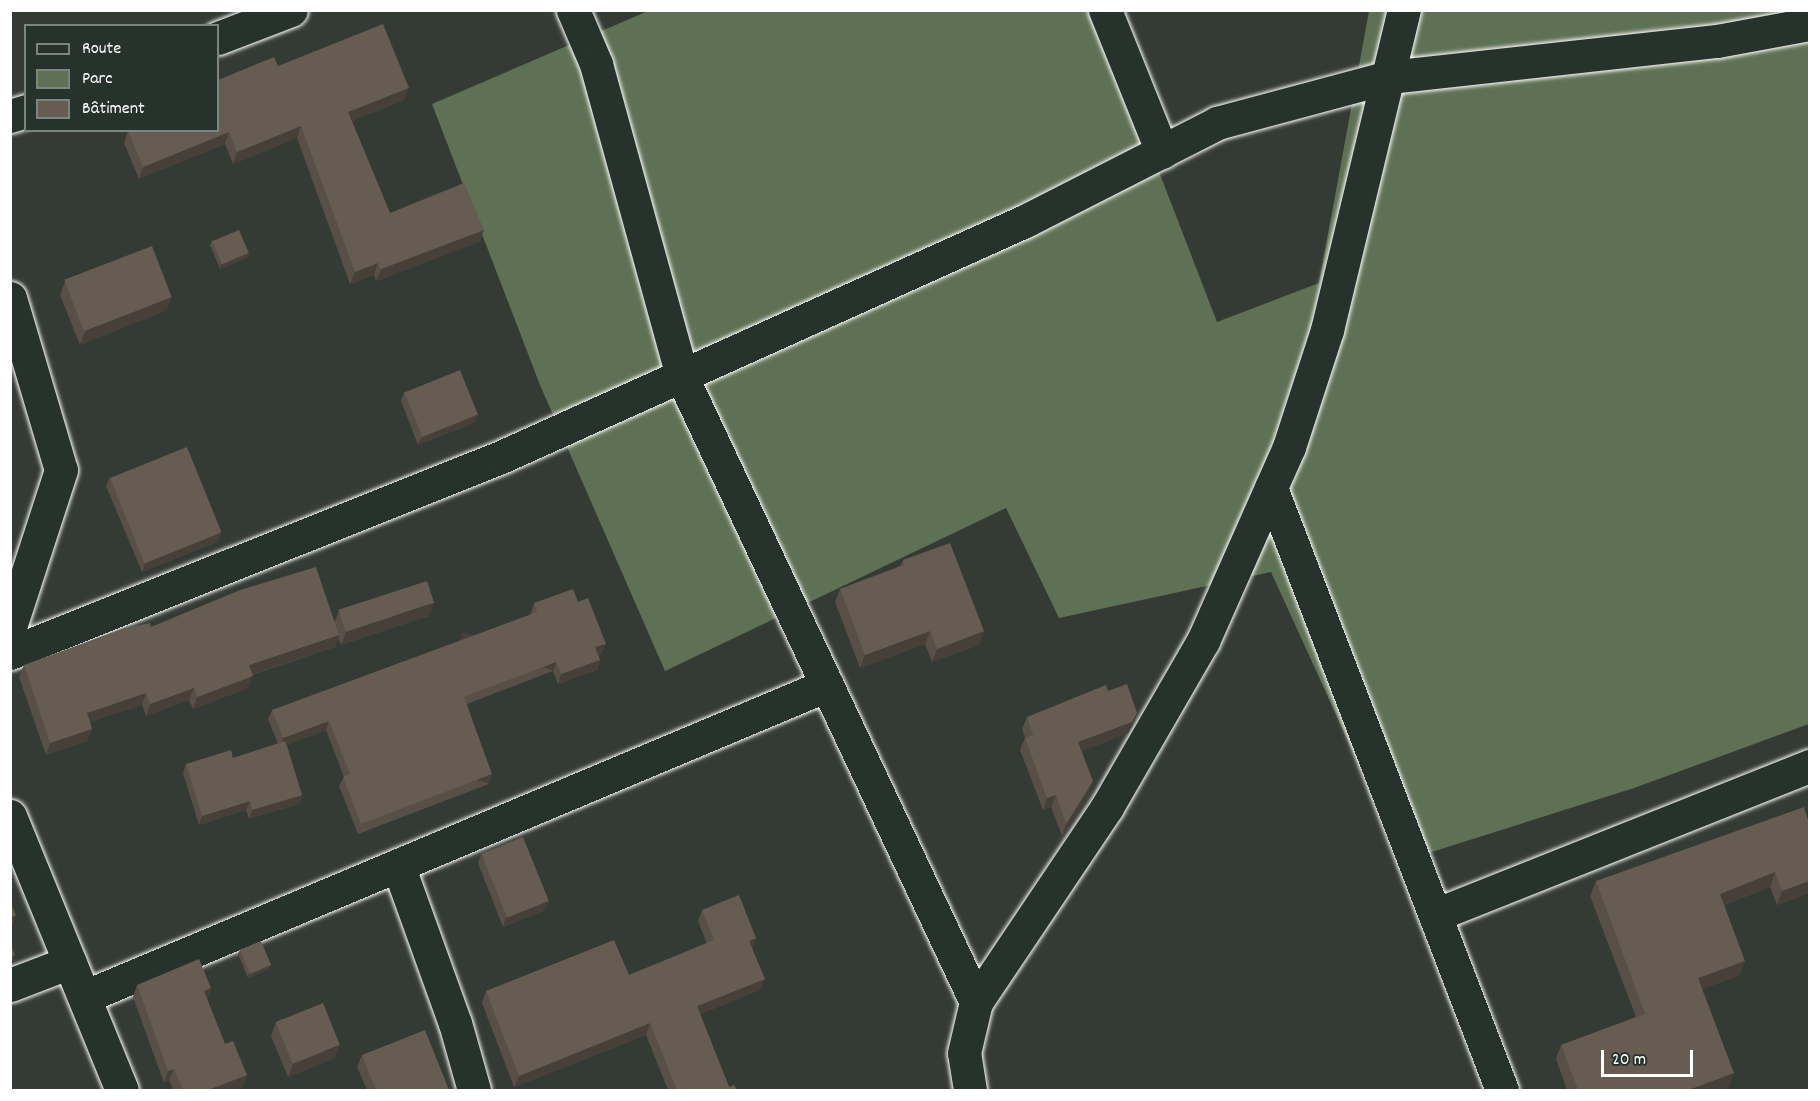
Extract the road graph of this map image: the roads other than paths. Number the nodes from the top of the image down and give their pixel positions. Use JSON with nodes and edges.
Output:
{"nodes":[{"id":1,"x":291,"y":10,"type":"edge"},
{"id":2,"x":573,"y":10,"type":"edge"},
{"id":3,"x":1105,"y":10,"type":"edge"},
{"id":4,"x":1404,"y":10,"type":"edge"},
{"id":5,"x":1809,"y":24,"type":"edge"},
{"id":6,"x":219,"y":38,"type":"edge"},
{"id":7,"x":1389,"y":77,"type":"junction"},
{"id":8,"x":1161,"y":152,"type":"junction"},
{"id":9,"x":10,"y":298,"type":"edge"},
{"id":10,"x":682,"y":377,"type":"junction"},
{"id":11,"x":1271,"y":488,"type":"junction"},
{"id":12,"x":10,"y":627,"type":"edge"},
{"id":13,"x":10,"y":653,"type":"edge"},
{"id":14,"x":827,"y":685,"type":"junction"},
{"id":15,"x":1809,"y":766,"type":"edge"},
{"id":16,"x":10,"y":816,"type":"edge"},
{"id":17,"x":398,"y":865,"type":"junction"},
{"id":18,"x":1435,"y":915,"type":"junction"},
{"id":19,"x":70,"y":962,"type":"junction"},
{"id":20,"x":10,"y":985,"type":"edge"},
{"id":21,"x":84,"y":997,"type":"junction"},
{"id":22,"x":976,"y":1002,"type":"junction"},
{"id":23,"x":122,"y":1090,"type":"edge"},
{"id":24,"x":474,"y":1090,"type":"edge"},
{"id":25,"x":970,"y":1090,"type":"edge"},
{"id":26,"x":1502,"y":1090,"type":"edge"}],
"edges":[{"from":1,"to":6,"type":"street"},
{"from":2,"to":10,"type":"street"},
{"from":3,"to":8,"type":"street"},
{"from":4,"to":7,"type":"street"},
{"from":5,"to":7,"type":"street"},
{"from":7,"to":8,"type":"street"},
{"from":7,"to":11,"type":"street"},
{"from":8,"to":10,"type":"street"},
{"from":9,"to":12,"type":"street"},
{"from":10,"to":13,"type":"street"},
{"from":10,"to":14,"type":"street"},
{"from":11,"to":18,"type":"street"},
{"from":11,"to":22,"type":"street"},
{"from":14,"to":17,"type":"street"},
{"from":14,"to":22,"type":"street"},
{"from":15,"to":18,"type":"street"},
{"from":16,"to":19,"type":"street"},
{"from":17,"to":21,"type":"street"},
{"from":17,"to":24,"type":"street"},
{"from":18,"to":26,"type":"street"},
{"from":19,"to":20,"type":"street"},
{"from":19,"to":21,"type":"street"},
{"from":21,"to":23,"type":"street"},
{"from":22,"to":25,"type":"street"}]}
